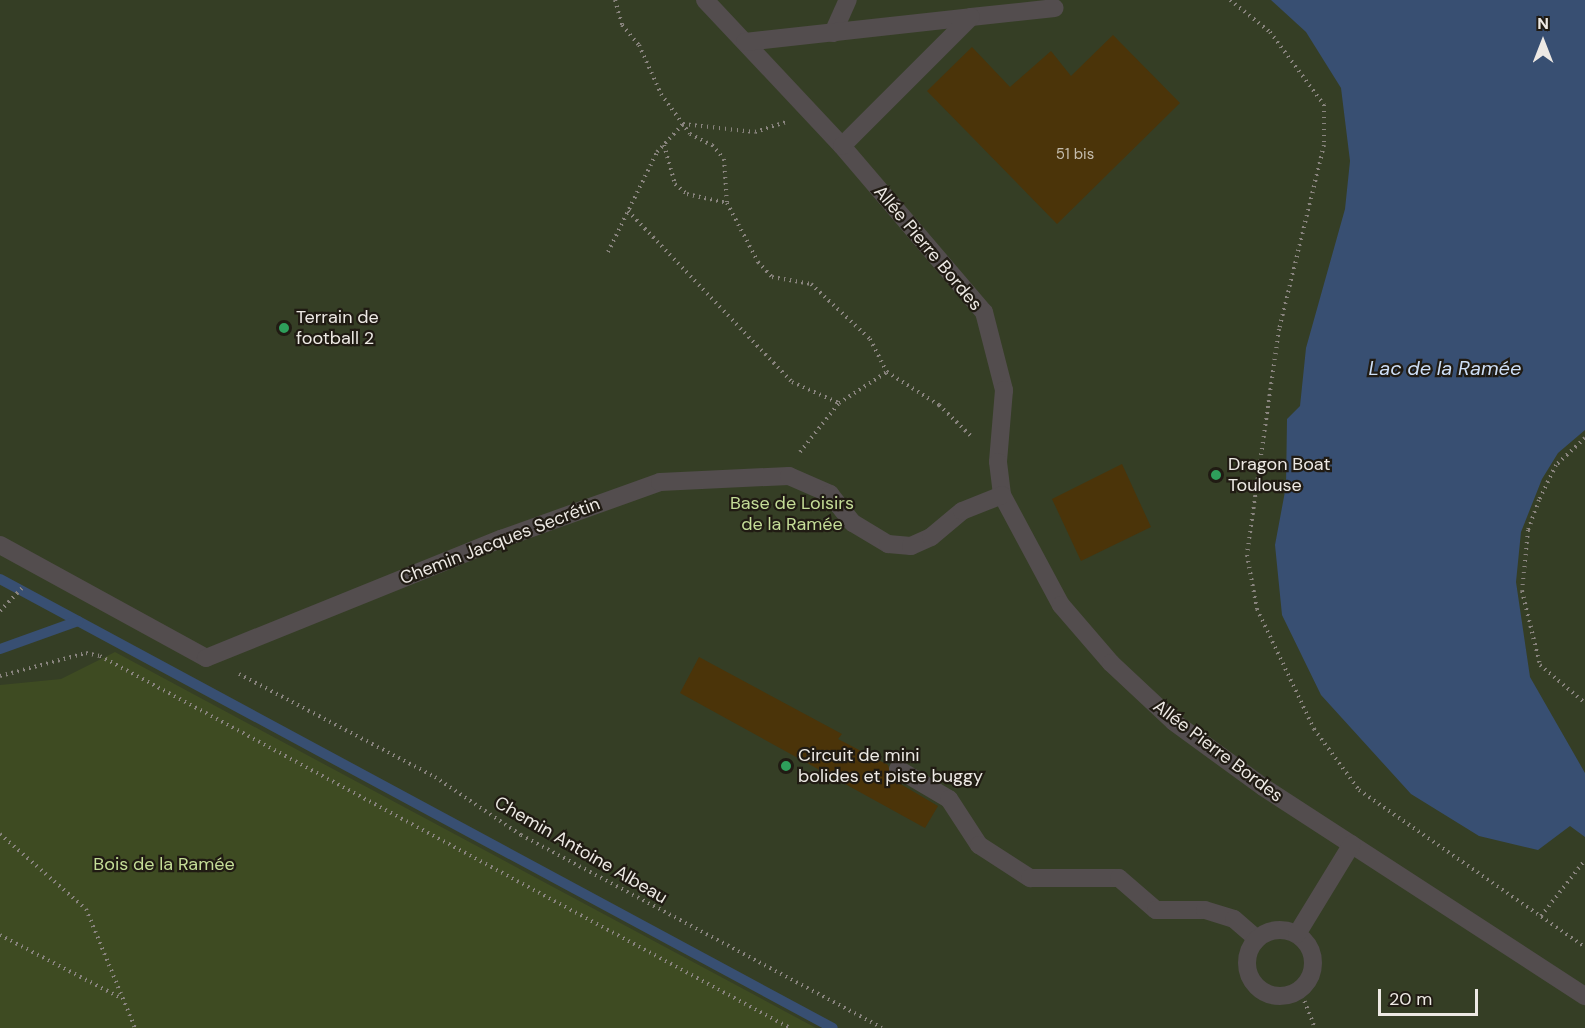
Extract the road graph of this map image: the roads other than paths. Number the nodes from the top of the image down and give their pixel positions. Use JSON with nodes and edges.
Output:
{"nodes":[{"id":1,"x":705,"y":0,"type":"edge"},
{"id":2,"x":848,"y":0,"type":"edge"},
{"id":3,"x":1055,"y":8,"type":"dead end"},
{"id":4,"x":971,"y":17,"type":"junction"},
{"id":5,"x":833,"y":33,"type":"junction"},
{"id":6,"x":745,"y":42,"type":"junction"},
{"id":7,"x":842,"y":146,"type":"junction"},
{"id":8,"x":1002,"y":495,"type":"junction"},
{"id":9,"x":0,"y":545,"type":"edge"},
{"id":10,"x":898,"y":769,"type":"dead end"},
{"id":11,"x":1352,"y":844,"type":"junction"},
{"id":12,"x":1297,"y":934,"type":"junction"},
{"id":13,"x":1256,"y":938,"type":"junction"},
{"id":14,"x":1585,"y":996,"type":"edge"}],
"edges":[{"from":1,"to":6,"type":"lane","name":"Allée Pierre Bordes"},
{"from":2,"to":5,"type":"lane"},
{"from":3,"to":4,"type":"lane"},
{"from":4,"to":5,"type":"lane"},
{"from":4,"to":7,"type":"lane"},
{"from":5,"to":6,"type":"lane"},
{"from":6,"to":7,"type":"lane","name":"Allée Pierre Bordes"},
{"from":7,"to":8,"type":"lane","name":"Allée Pierre Bordes"},
{"from":8,"to":9,"type":"lane","name":"Chemin Jacques Secrétin"},
{"from":8,"to":11,"type":"lane","name":"Allée Pierre Bordes"},
{"from":10,"to":13,"type":"lane"},
{"from":11,"to":12,"type":"lane"},
{"from":11,"to":14,"type":"lane","name":"Allée Pierre Bordes"},
{"from":12,"to":13,"type":"lane"},
{"from":12,"to":13,"type":"lane"}]}
